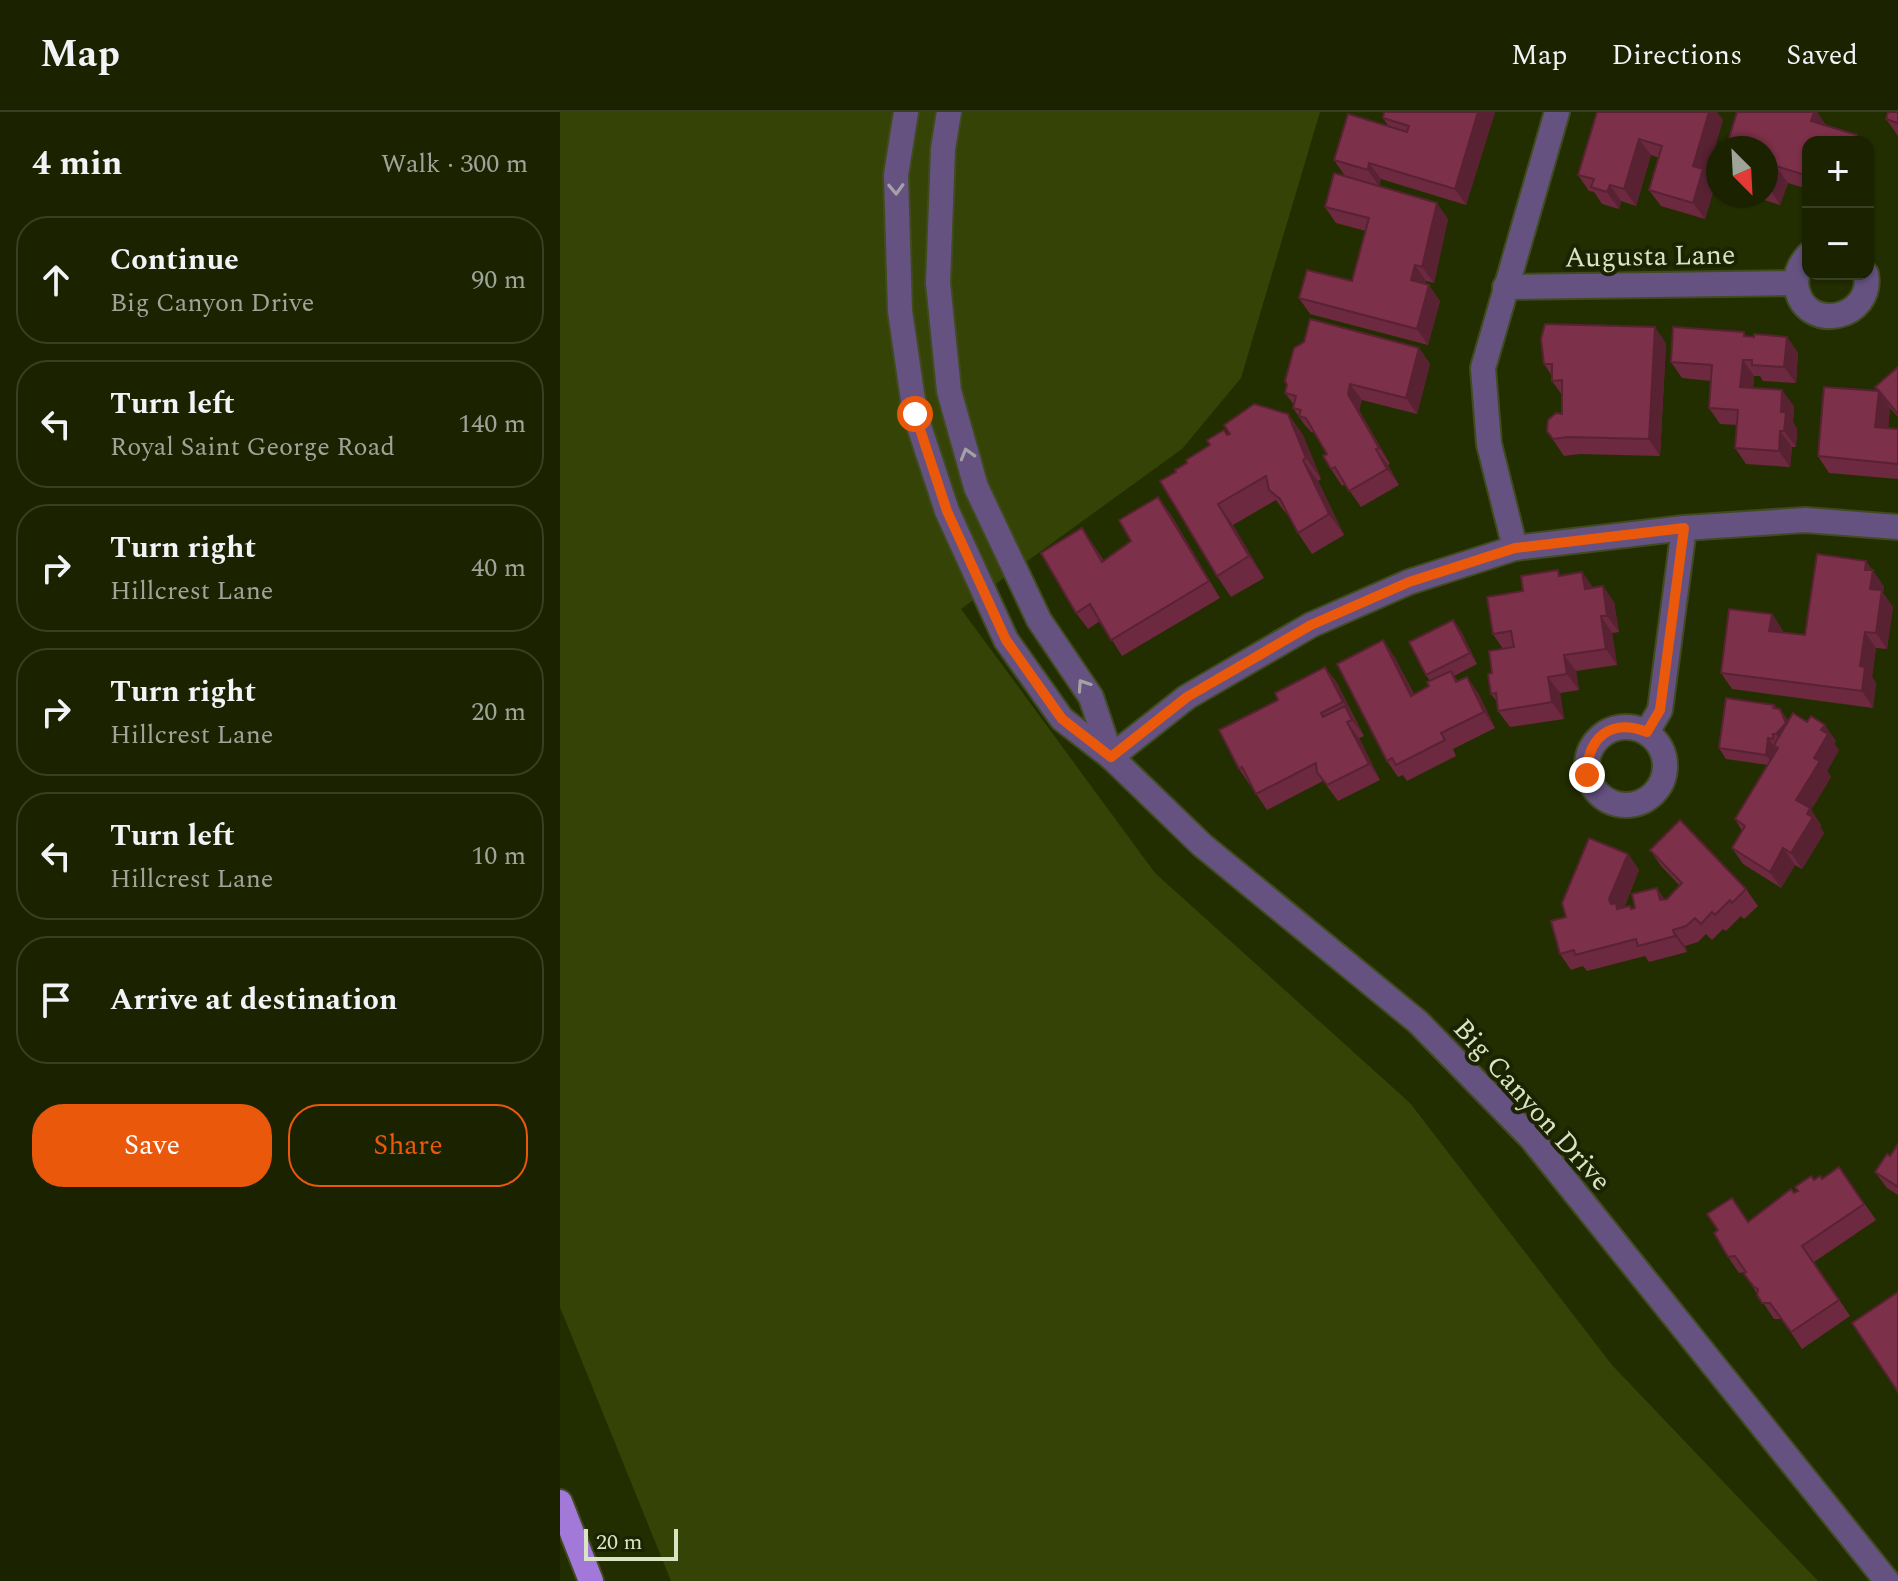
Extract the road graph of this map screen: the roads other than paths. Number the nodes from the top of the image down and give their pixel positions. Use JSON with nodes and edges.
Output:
{"nodes":[{"id":1,"x":906,"y":112,"type":"edge"},
{"id":2,"x":949,"y":112,"type":"edge"},
{"id":3,"x":1557,"y":112,"type":"edge"},
{"id":4,"x":1802,"y":263,"type":"edge"},
{"id":5,"x":1866,"y":280,"type":"edge"},
{"id":6,"x":1796,"y":283,"type":"junction"},
{"id":7,"x":1505,"y":287,"type":"junction"},
{"id":8,"x":1898,"y":527,"type":"edge"},
{"id":9,"x":1684,"y":528,"type":"junction"},
{"id":10,"x":1515,"y":548,"type":"junction"},
{"id":11,"x":1647,"y":732,"type":"dead end"},
{"id":12,"x":1111,"y":757,"type":"junction"},
{"id":13,"x":560,"y":1502,"type":"edge"},
{"id":14,"x":591,"y":1581,"type":"edge"},
{"id":15,"x":1887,"y":1581,"type":"edge"}],
"edges":[{"from":1,"to":12,"type":"street","name":"Big Canyon Drive","one_way":true},
{"from":12,"to":2,"type":"street","name":"Big Canyon Drive","one_way":true},
{"from":3,"to":7,"type":"street"},
{"from":4,"to":6,"type":"street"},
{"from":5,"to":6,"type":"street"},
{"from":6,"to":7,"type":"street","name":"Augusta Lane"},
{"from":7,"to":10,"type":"street"},
{"from":8,"to":9,"type":"street"},
{"from":9,"to":10,"type":"street"},
{"from":9,"to":11,"type":"street"},
{"from":10,"to":12,"type":"street"},
{"from":12,"to":15,"type":"street","name":"Big Canyon Drive"},
{"from":13,"to":14,"type":"main road"}]}
